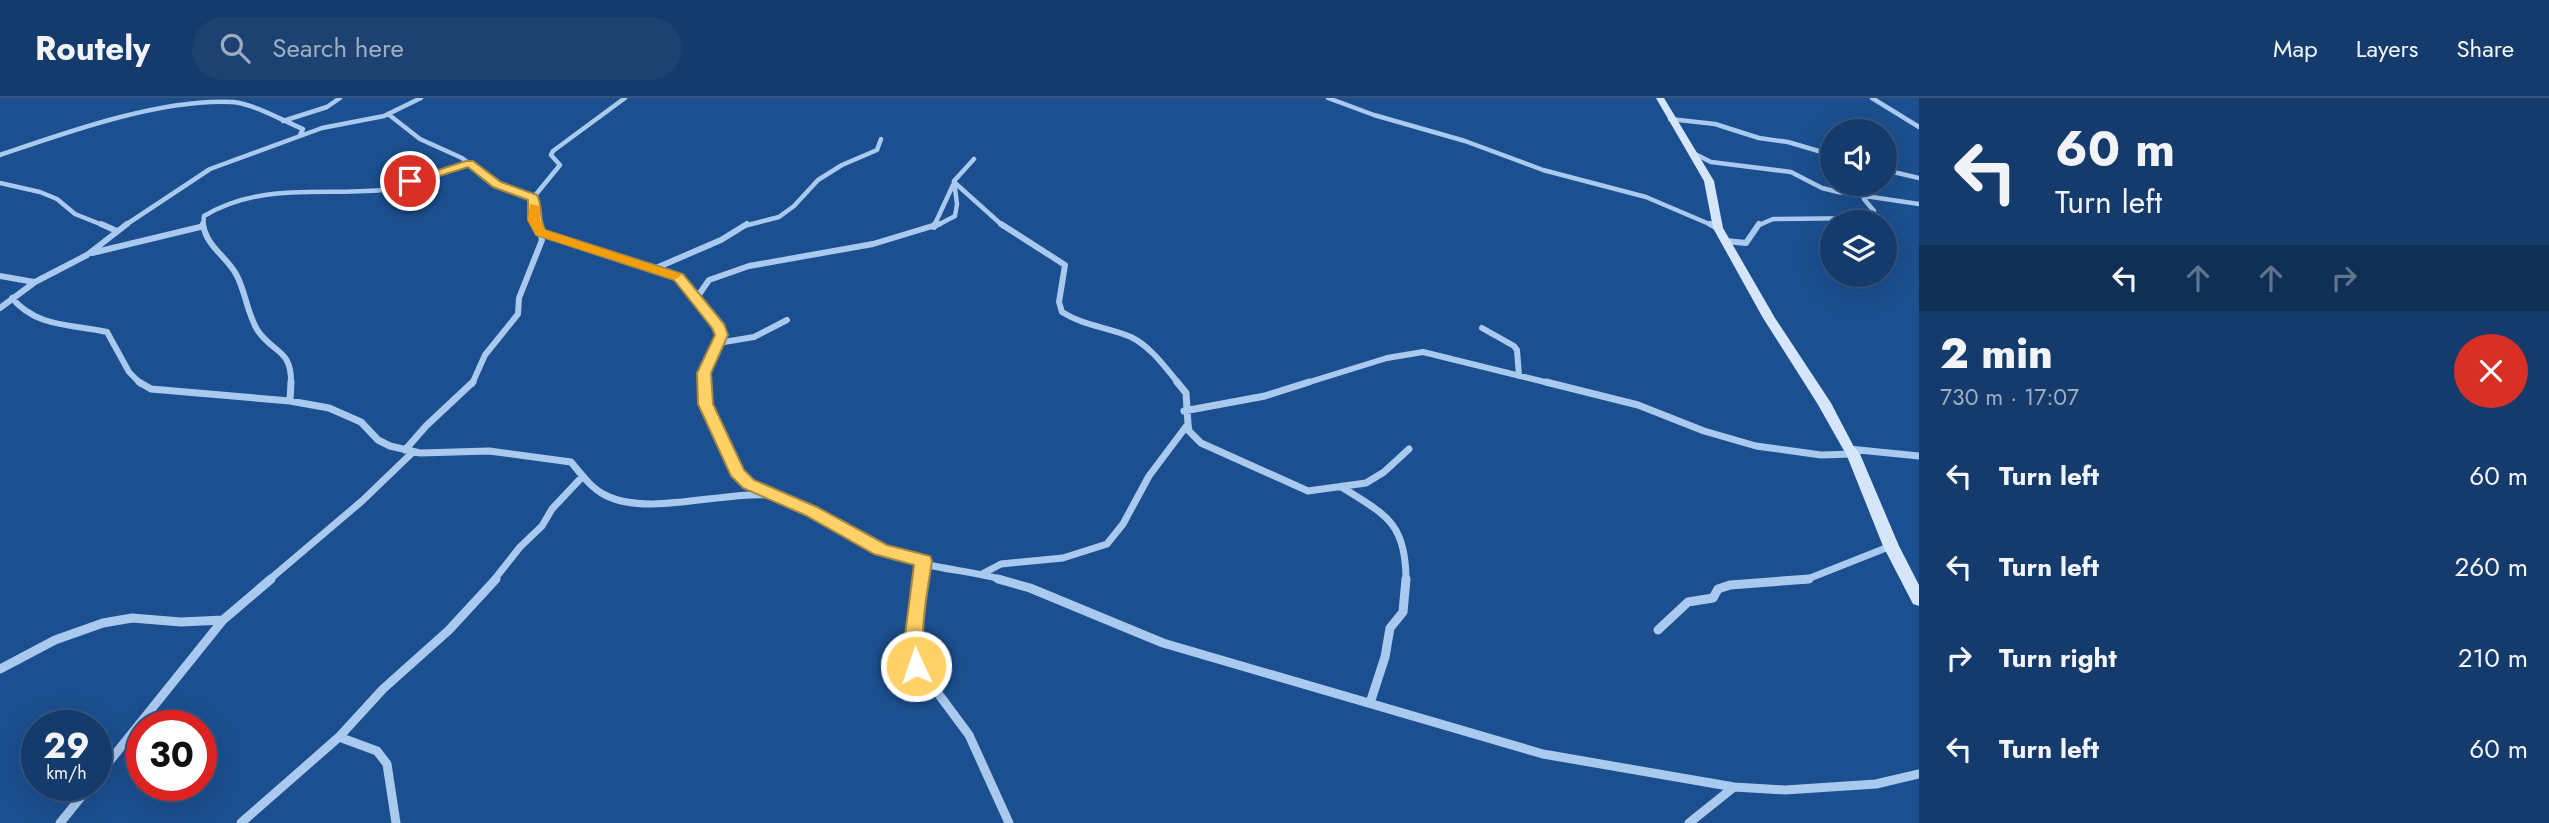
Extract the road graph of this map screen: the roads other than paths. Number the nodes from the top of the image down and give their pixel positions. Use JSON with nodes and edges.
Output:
{"nodes":[{"id":1,"x":340,"y":98,"type":"edge"},
{"id":2,"x":421,"y":98,"type":"edge"},
{"id":3,"x":625,"y":98,"type":"edge"},
{"id":4,"x":1328,"y":98,"type":"edge"},
{"id":5,"x":1660,"y":98,"type":"edge"},
{"id":6,"x":1872,"y":98,"type":"edge"},
{"id":7,"x":388,"y":114,"type":"junction"},
{"id":8,"x":1670,"y":119,"type":"junction"},
{"id":9,"x":282,"y":122,"type":"junction"},
{"id":10,"x":1919,"y":127,"type":"edge"},
{"id":11,"x":299,"y":135,"type":"junction"},
{"id":12,"x":881,"y":139,"type":"dead end"},
{"id":13,"x":1820,"y":151,"type":"edge"},
{"id":14,"x":1695,"y":154,"type":"junction"},
{"id":15,"x":0,"y":155,"type":"edge"},
{"id":16,"x":974,"y":159,"type":"dead end"},
{"id":17,"x":470,"y":164,"type":"junction"},
{"id":18,"x":1897,"y":173,"type":"edge"},
{"id":19,"x":1919,"y":178,"type":"edge"},
{"id":20,"x":0,"y":183,"type":"edge"},
{"id":21,"x":954,"y":184,"type":"junction"},
{"id":22,"x":533,"y":198,"type":"junction"},
{"id":23,"x":1864,"y":198,"type":"junction"},
{"id":24,"x":1919,"y":204,"type":"edge"},
{"id":25,"x":200,"y":227,"type":"junction"},
{"id":26,"x":934,"y":228,"type":"junction"},
{"id":27,"x":1718,"y":228,"type":"junction"},
{"id":28,"x":117,"y":231,"type":"junction"},
{"id":29,"x":540,"y":233,"type":"junction"},
{"id":30,"x":1726,"y":241,"type":"junction"},
{"id":31,"x":90,"y":253,"type":"junction"},
{"id":32,"x":655,"y":268,"type":"junction"},
{"id":33,"x":0,"y":276,"type":"edge"},
{"id":34,"x":35,"y":282,"type":"junction"},
{"id":35,"x":12,"y":298,"type":"junction"},
{"id":36,"x":696,"y":299,"type":"junction"},
{"id":37,"x":0,"y":308,"type":"edge"},
{"id":38,"x":787,"y":320,"type":"dead end"},
{"id":39,"x":1482,"y":328,"type":"dead end"},
{"id":40,"x":718,"y":343,"type":"junction"},
{"id":41,"x":1520,"y":376,"type":"junction"},
{"id":42,"x":290,"y":401,"type":"junction"},
{"id":43,"x":1184,"y":411,"type":"junction"},
{"id":44,"x":1188,"y":424,"type":"junction"},
{"id":45,"x":1409,"y":449,"type":"dead end"},
{"id":46,"x":409,"y":451,"type":"junction"},
{"id":47,"x":1851,"y":452,"type":"junction"},
{"id":48,"x":1919,"y":456,"type":"edge"},
{"id":49,"x":583,"y":475,"type":"junction"},
{"id":50,"x":1342,"y":487,"type":"junction"},
{"id":51,"x":771,"y":495,"type":"junction"},
{"id":52,"x":1891,"y":546,"type":"junction"},
{"id":53,"x":923,"y":561,"type":"junction"},
{"id":54,"x":982,"y":574,"type":"junction"},
{"id":55,"x":1919,"y":600,"type":"edge"},
{"id":56,"x":223,"y":620,"type":"junction"},
{"id":57,"x":1658,"y":630,"type":"dead end"},
{"id":58,"x":0,"y":669,"type":"edge"},
{"id":59,"x":1370,"y":703,"type":"junction"},
{"id":60,"x":339,"y":737,"type":"junction"},
{"id":61,"x":112,"y":758,"type":"edge"},
{"id":62,"x":1919,"y":774,"type":"edge"},
{"id":63,"x":1734,"y":787,"type":"junction"},
{"id":64,"x":78,"y":801,"type":"edge"},
{"id":65,"x":60,"y":823,"type":"edge"},
{"id":66,"x":241,"y":823,"type":"edge"},
{"id":67,"x":396,"y":823,"type":"edge"},
{"id":68,"x":1009,"y":823,"type":"edge"},
{"id":69,"x":1689,"y":823,"type":"edge"}],
"edges":[{"from":1,"to":9,"type":"street"},
{"from":2,"to":7,"type":"street"},
{"from":3,"to":22,"type":"street"},
{"from":4,"to":27,"type":"street"},
{"from":5,"to":8,"type":"street"},
{"from":6,"to":10,"type":"street"},
{"from":7,"to":11,"type":"street"},
{"from":7,"to":17,"type":"street"},
{"from":8,"to":13,"type":"street"},
{"from":8,"to":14,"type":"street"},
{"from":9,"to":11,"type":"street"},
{"from":9,"to":15,"type":"street"},
{"from":11,"to":28,"type":"street"},
{"from":12,"to":32,"type":"street"},
{"from":14,"to":23,"type":"street"},
{"from":14,"to":27,"type":"street"},
{"from":16,"to":21,"type":"street"},
{"from":17,"to":22,"type":"street"},
{"from":17,"to":25,"type":"street"},
{"from":18,"to":19,"type":"street"},
{"from":20,"to":28,"type":"street"},
{"from":21,"to":26,"type":"street"},
{"from":21,"to":26,"type":"street"},
{"from":21,"to":43,"type":"street"},
{"from":22,"to":29,"type":"street"},
{"from":23,"to":24,"type":"street"},
{"from":23,"to":30,"type":"street"},
{"from":25,"to":31,"type":"street"},
{"from":25,"to":42,"type":"street"},
{"from":26,"to":36,"type":"street"},
{"from":27,"to":30,"type":"street"},
{"from":28,"to":31,"type":"street"},
{"from":29,"to":32,"type":"street"},
{"from":29,"to":46,"type":"street"},
{"from":30,"to":47,"type":"street"},
{"from":31,"to":34,"type":"street"},
{"from":32,"to":36,"type":"street"},
{"from":33,"to":34,"type":"street"},
{"from":34,"to":35,"type":"street"},
{"from":35,"to":37,"type":"street"},
{"from":35,"to":42,"type":"street"},
{"from":36,"to":40,"type":"street"},
{"from":38,"to":40,"type":"street"},
{"from":39,"to":41,"type":"street"},
{"from":40,"to":51,"type":"street"},
{"from":41,"to":43,"type":"street"},
{"from":41,"to":47,"type":"street"},
{"from":42,"to":46,"type":"street"},
{"from":43,"to":44,"type":"street"},
{"from":44,"to":50,"type":"street"},
{"from":44,"to":54,"type":"street"},
{"from":45,"to":50,"type":"street"},
{"from":46,"to":49,"type":"street"},
{"from":46,"to":56,"type":"street"},
{"from":47,"to":48,"type":"street"},
{"from":47,"to":52,"type":"street"},
{"from":49,"to":51,"type":"street"},
{"from":49,"to":60,"type":"street"},
{"from":50,"to":59,"type":"street"},
{"from":51,"to":53,"type":"street"},
{"from":52,"to":55,"type":"street"},
{"from":52,"to":57,"type":"street"},
{"from":53,"to":54,"type":"street"},
{"from":53,"to":68,"type":"street"},
{"from":54,"to":59,"type":"street"},
{"from":56,"to":58,"type":"street"},
{"from":56,"to":61,"type":"street"},
{"from":59,"to":63,"type":"street"},
{"from":60,"to":66,"type":"street"},
{"from":60,"to":67,"type":"street"},
{"from":62,"to":63,"type":"street"},
{"from":63,"to":69,"type":"street"},
{"from":64,"to":65,"type":"street"}]}
